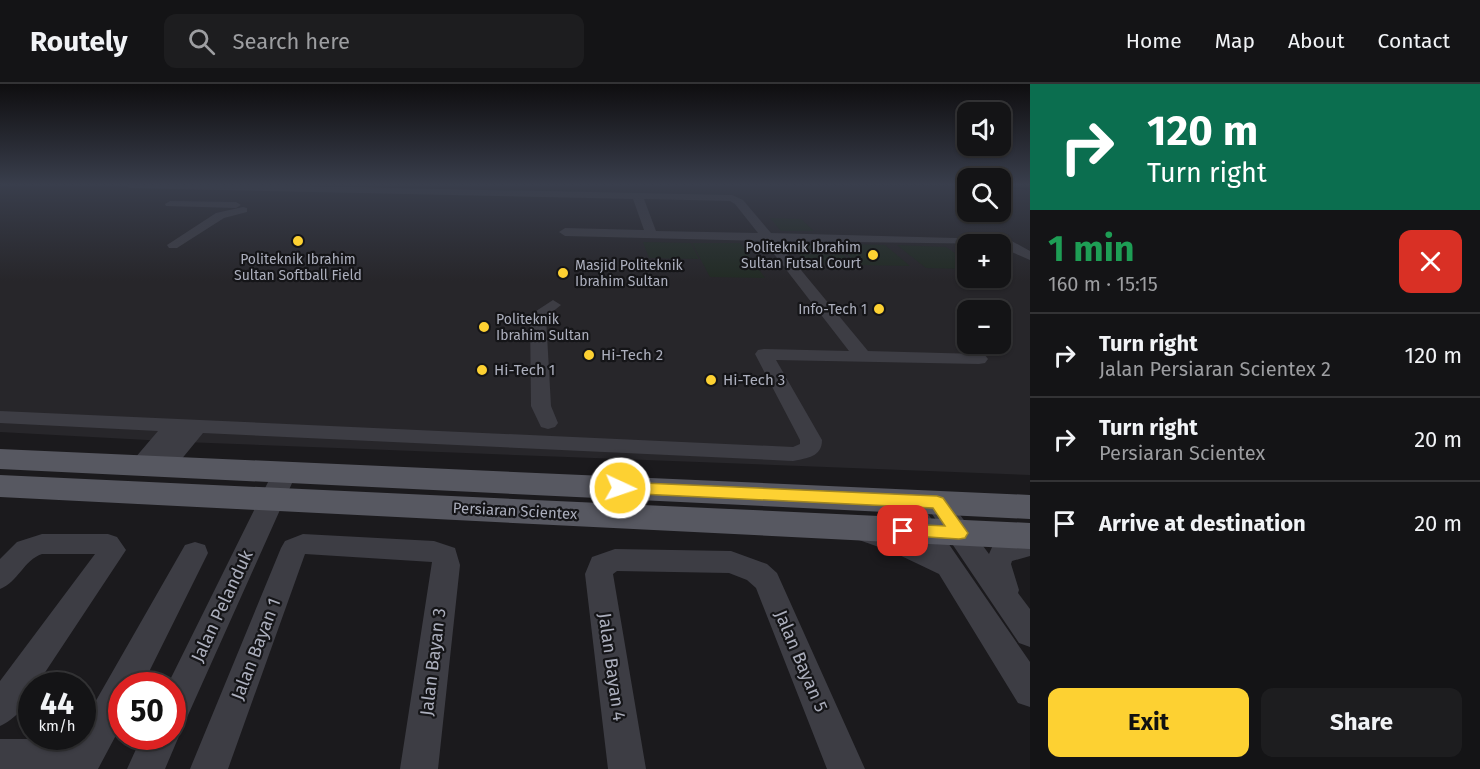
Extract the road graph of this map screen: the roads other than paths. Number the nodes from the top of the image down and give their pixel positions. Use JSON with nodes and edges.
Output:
{"nodes":[{"id":1,"x":217,"y":217,"type":"edge"},
{"id":2,"x":645,"y":217,"type":"edge"},
{"id":3,"x":751,"y":217,"type":"edge"},
{"id":4,"x":565,"y":232,"type":"dead end"},
{"id":5,"x":651,"y":234,"type":"junction"},
{"id":6,"x":767,"y":237,"type":"junction"},
{"id":7,"x":172,"y":245,"type":"dead end"},
{"id":8,"x":1030,"y":256,"type":"edge"},
{"id":9,"x":553,"y":305,"type":"dead end"},
{"id":10,"x":862,"y":355,"type":"junction"},
{"id":11,"x":979,"y":359,"type":"dead end"},
{"id":12,"x":0,"y":417,"type":"edge"},
{"id":13,"x":548,"y":423,"type":"dead end"},
{"id":14,"x":186,"y":426,"type":"junction"},
{"id":15,"x":0,"y":459,"type":"edge"},
{"id":16,"x":152,"y":466,"type":"junction"},
{"id":17,"x":278,"y":485,"type":"junction"},
{"id":18,"x":0,"y":486,"type":"edge"},
{"id":19,"x":1030,"y":507,"type":"edge"},
{"id":20,"x":941,"y":522,"type":"junction"},
{"id":21,"x":856,"y":528,"type":"junction"},
{"id":22,"x":1030,"y":536,"type":"edge"},
{"id":23,"x":314,"y":544,"type":"joint"},
{"id":24,"x":1030,"y":546,"type":"edge"},
{"id":25,"x":195,"y":553,"type":"dead end"},
{"id":26,"x":602,"y":565,"type":"joint"},
{"id":27,"x":950,"y":568,"type":"junction"},
{"id":28,"x":0,"y":577,"type":"edge"},
{"id":29,"x":1008,"y":602,"type":"junction"},
{"id":30,"x":1030,"y":633,"type":"edge"},
{"id":31,"x":130,"y":672,"type":"edge"},
{"id":32,"x":186,"y":682,"type":"edge"},
{"id":33,"x":1030,"y":691,"type":"edge"},
{"id":34,"x":0,"y":709,"type":"edge"},
{"id":35,"x":108,"y":714,"type":"edge"},
{"id":36,"x":155,"y":750,"type":"edge"},
{"id":37,"x":0,"y":756,"type":"edge"},
{"id":38,"x":82,"y":763,"type":"edge"},
{"id":39,"x":146,"y":769,"type":"edge"},
{"id":40,"x":210,"y":769,"type":"edge"},
{"id":41,"x":419,"y":769,"type":"edge"},
{"id":42,"x":627,"y":769,"type":"edge"},
{"id":43,"x":846,"y":769,"type":"edge"}],
"edges":[{"from":1,"to":7,"type":"street"},
{"from":2,"to":5,"type":"street"},
{"from":3,"to":6,"type":"street"},
{"from":4,"to":5,"type":"street"},
{"from":5,"to":6,"type":"street"},
{"from":6,"to":8,"type":"street"},
{"from":6,"to":10,"type":"street"},
{"from":9,"to":13,"type":"street"},
{"from":10,"to":11,"type":"street"},
{"from":10,"to":14,"type":"street"},
{"from":12,"to":14,"type":"street"},
{"from":14,"to":16,"type":"street"},
{"from":15,"to":16,"type":"main road","name":"Persiaran Scientex"},
{"from":16,"to":17,"type":"main road","name":"Persiaran Scientex"},
{"from":17,"to":18,"type":"main road","name":"Persiaran Scientex"},
{"from":17,"to":20,"type":"main road","name":"Persiaran Scientex"},
{"from":17,"to":21,"type":"main road","name":"Persiaran Scientex"},
{"from":17,"to":32,"type":"street","name":"Jalan Pelanduk"},
{"from":19,"to":20,"type":"main road","name":"Persiaran Scientex"},
{"from":20,"to":21,"type":"main road","name":"Persiaran Scientex"},
{"from":20,"to":22,"type":"main road","name":"Persiaran Scientex"},
{"from":20,"to":27,"type":"street"},
{"from":20,"to":29,"type":"street"},
{"from":21,"to":27,"type":"street"},
{"from":23,"to":40,"type":"street","name":"Jalan Bayan 1"},
{"from":23,"to":41,"type":"street","name":"Jalan Bayan 3"},
{"from":24,"to":29,"type":"street"},
{"from":25,"to":31,"type":"street"},
{"from":26,"to":42,"type":"street","name":"Jalan Bayan 4"},
{"from":26,"to":43,"type":"street","name":"Jalan Bayan 5"},
{"from":27,"to":33,"type":"street"},
{"from":28,"to":34,"type":"street"},
{"from":29,"to":30,"type":"street"},
{"from":35,"to":38,"type":"street"},
{"from":36,"to":39,"type":"street"},
{"from":37,"to":38,"type":"street"}]}
